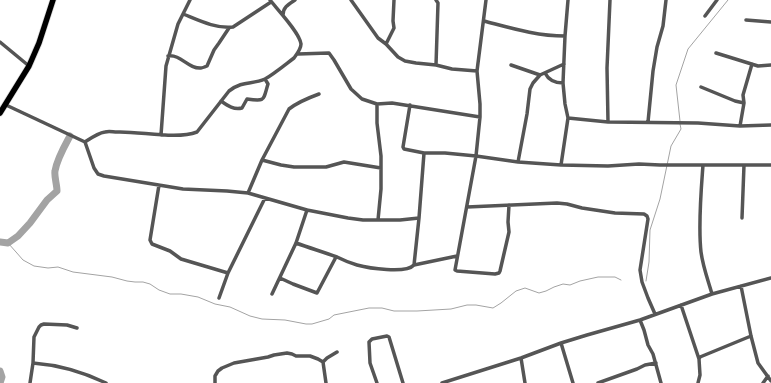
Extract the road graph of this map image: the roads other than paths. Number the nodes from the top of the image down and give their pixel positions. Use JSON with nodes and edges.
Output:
{"nodes":[{"id":1,"x":53,"y":0,"type":"edge"},
{"id":2,"x":190,"y":0,"type":"edge"},
{"id":3,"x":295,"y":0,"type":"edge"},
{"id":4,"x":351,"y":0,"type":"edge"},
{"id":5,"x":394,"y":0,"type":"edge"},
{"id":6,"x":436,"y":0,"type":"edge"},
{"id":7,"x":486,"y":0,"type":"edge"},
{"id":8,"x":568,"y":0,"type":"edge"},
{"id":9,"x":610,"y":0,"type":"edge"},
{"id":10,"x":666,"y":0,"type":"edge"},
{"id":11,"x":717,"y":0,"type":"edge"},
{"id":12,"x":271,"y":1,"type":"edge"},
{"id":13,"x":183,"y":14,"type":"junction"},
{"id":14,"x":283,"y":15,"type":"junction"},
{"id":15,"x":705,"y":16,"type":"dead end"},
{"id":16,"x":746,"y":20,"type":"dead end"},
{"id":17,"x":484,"y":21,"type":"junction"},
{"id":18,"x":771,"y":22,"type":"edge"},
{"id":19,"x":228,"y":28,"type":"junction"},
{"id":20,"x":565,"y":36,"type":"junction"},
{"id":21,"x":0,"y":42,"type":"edge"},
{"id":22,"x":386,"y":44,"type":"junction"},
{"id":23,"x":716,"y":53,"type":"dead end"},
{"id":24,"x":298,"y":54,"type":"junction"},
{"id":25,"x":168,"y":56,"type":"junction"},
{"id":26,"x":564,"y":64,"type":"junction"},
{"id":27,"x":752,"y":64,"type":"junction"},
{"id":28,"x":436,"y":65,"type":"junction"},
{"id":29,"x":511,"y":65,"type":"dead end"},
{"id":30,"x":771,"y":65,"type":"edge"},
{"id":31,"x":28,"y":66,"type":"junction"},
{"id":32,"x":477,"y":71,"type":"junction"},
{"id":33,"x":545,"y":73,"type":"junction"},
{"id":34,"x":540,"y":75,"type":"junction"},
{"id":35,"x":265,"y":79,"type":"junction"},
{"id":36,"x":563,"y":83,"type":"junction"},
{"id":37,"x":701,"y":87,"type":"dead end"},
{"id":38,"x":319,"y":94,"type":"dead end"},
{"id":39,"x":221,"y":102,"type":"junction"},
{"id":40,"x":744,"y":103,"type":"junction"},
{"id":41,"x":377,"y":104,"type":"junction"},
{"id":42,"x":6,"y":105,"type":"junction"},
{"id":43,"x":410,"y":105,"type":"junction"},
{"id":44,"x":0,"y":113,"type":"edge"},
{"id":45,"x":480,"y":117,"type":"junction"},
{"id":46,"x":568,"y":118,"type":"junction"},
{"id":47,"x":608,"y":122,"type":"junction"},
{"id":48,"x":648,"y":122,"type":"junction"},
{"id":49,"x":771,"y":125,"type":"edge"},
{"id":50,"x":740,"y":126,"type":"junction"},
{"id":51,"x":161,"y":135,"type":"junction"},
{"id":52,"x":85,"y":142,"type":"junction"},
{"id":53,"x":424,"y":152,"type":"junction"},
{"id":54,"x":476,"y":156,"type":"junction"},
{"id":55,"x":262,"y":160,"type":"junction"},
{"id":56,"x":518,"y":162,"type":"junction"},
{"id":57,"x":561,"y":165,"type":"junction"},
{"id":58,"x":703,"y":165,"type":"junction"},
{"id":59,"x":744,"y":165,"type":"junction"},
{"id":60,"x":771,"y":165,"type":"edge"},
{"id":61,"x":381,"y":168,"type":"junction"},
{"id":62,"x":159,"y":185,"type":"junction"},
{"id":63,"x":248,"y":194,"type":"junction"},
{"id":64,"x":265,"y":198,"type":"junction"},
{"id":65,"x":509,"y":204,"type":"junction"},
{"id":66,"x":466,"y":206,"type":"junction"},
{"id":67,"x":308,"y":210,"type":"junction"},
{"id":68,"x":419,"y":218,"type":"junction"},
{"id":69,"x":742,"y":218,"type":"dead end"},
{"id":70,"x":378,"y":220,"type":"junction"},
{"id":71,"x":296,"y":243,"type":"junction"},
{"id":72,"x":457,"y":256,"type":"junction"},
{"id":73,"x":336,"y":257,"type":"junction"},
{"id":74,"x":414,"y":265,"type":"junction"},
{"id":75,"x":228,"y":273,"type":"junction"},
{"id":76,"x":280,"y":278,"type":"junction"},
{"id":77,"x":771,"y":278,"type":"edge"},
{"id":78,"x":741,"y":286,"type":"junction"},
{"id":79,"x":272,"y":294,"type":"dead end"},
{"id":80,"x":712,"y":294,"type":"junction"},
{"id":81,"x":219,"y":298,"type":"dead end"},
{"id":82,"x":681,"y":305,"type":"junction"},
{"id":83,"x":655,"y":314,"type":"junction"},
{"id":84,"x":640,"y":320,"type":"junction"},
{"id":85,"x":78,"y":328,"type":"dead end"},
{"id":86,"x":751,"y":336,"type":"junction"},
{"id":87,"x":561,"y":343,"type":"junction"},
{"id":88,"x":337,"y":352,"type":"dead end"},
{"id":89,"x":521,"y":358,"type":"junction"},
{"id":90,"x":698,"y":359,"type":"junction"},
{"id":91,"x":323,"y":362,"type":"junction"},
{"id":92,"x":33,"y":363,"type":"junction"},
{"id":93,"x":656,"y":363,"type":"junction"},
{"id":94,"x":768,"y":376,"type":"junction"},
{"id":95,"x":771,"y":381,"type":"edge"},
{"id":96,"x":700,"y":382,"type":"edge"},
{"id":97,"x":30,"y":383,"type":"edge"},
{"id":98,"x":106,"y":383,"type":"edge"},
{"id":99,"x":215,"y":383,"type":"edge"},
{"id":100,"x":326,"y":383,"type":"edge"},
{"id":101,"x":376,"y":383,"type":"edge"},
{"id":102,"x":403,"y":383,"type":"edge"},
{"id":103,"x":442,"y":383,"type":"edge"},
{"id":104,"x":525,"y":383,"type":"edge"},
{"id":105,"x":573,"y":383,"type":"edge"},
{"id":106,"x":598,"y":383,"type":"edge"},
{"id":107,"x":661,"y":383,"type":"edge"},
{"id":108,"x":763,"y":383,"type":"edge"}],
"edges":[{"from":1,"to":31,"type":"main road"},
{"from":2,"to":13,"type":"street"},
{"from":3,"to":14,"type":"street"},
{"from":4,"to":22,"type":"street"},
{"from":5,"to":22,"type":"street"},
{"from":6,"to":28,"type":"street"},
{"from":7,"to":17,"type":"street"},
{"from":8,"to":20,"type":"street"},
{"from":9,"to":47,"type":"street"},
{"from":10,"to":48,"type":"street"},
{"from":11,"to":15,"type":"street"},
{"from":12,"to":14,"type":"street"},
{"from":12,"to":19,"type":"street"},
{"from":13,"to":19,"type":"street"},
{"from":13,"to":25,"type":"street"},
{"from":14,"to":24,"type":"street"},
{"from":16,"to":18,"type":"street"},
{"from":17,"to":20,"type":"street"},
{"from":17,"to":32,"type":"street"},
{"from":19,"to":25,"type":"street"},
{"from":20,"to":26,"type":"street"},
{"from":21,"to":31,"type":"street"},
{"from":22,"to":28,"type":"street"},
{"from":23,"to":27,"type":"street"},
{"from":24,"to":35,"type":"street"},
{"from":24,"to":41,"type":"street"},
{"from":25,"to":51,"type":"street"},
{"from":26,"to":33,"type":"street"},
{"from":26,"to":36,"type":"street"},
{"from":27,"to":30,"type":"street"},
{"from":27,"to":40,"type":"street"},
{"from":28,"to":32,"type":"street"},
{"from":29,"to":34,"type":"street"},
{"from":31,"to":42,"type":"main road"},
{"from":32,"to":45,"type":"street"},
{"from":33,"to":34,"type":"street"},
{"from":33,"to":36,"type":"street"},
{"from":34,"to":56,"type":"street"},
{"from":35,"to":39,"type":"street"},
{"from":35,"to":39,"type":"street"},
{"from":36,"to":46,"type":"street"},
{"from":37,"to":40,"type":"street"},
{"from":38,"to":55,"type":"street"},
{"from":39,"to":51,"type":"street"},
{"from":40,"to":50,"type":"street"},
{"from":41,"to":43,"type":"street"},
{"from":41,"to":61,"type":"street"},
{"from":42,"to":44,"type":"main road"},
{"from":42,"to":52,"type":"street"},
{"from":43,"to":45,"type":"street"},
{"from":43,"to":53,"type":"street"},
{"from":45,"to":54,"type":"street"},
{"from":46,"to":47,"type":"street"},
{"from":46,"to":57,"type":"street"},
{"from":47,"to":48,"type":"street"},
{"from":48,"to":50,"type":"street"},
{"from":49,"to":50,"type":"street"},
{"from":51,"to":52,"type":"street"},
{"from":52,"to":62,"type":"street"},
{"from":53,"to":54,"type":"street"},
{"from":53,"to":68,"type":"street"},
{"from":54,"to":56,"type":"street"},
{"from":54,"to":66,"type":"street"},
{"from":55,"to":61,"type":"street"},
{"from":55,"to":63,"type":"street"},
{"from":56,"to":57,"type":"street"},
{"from":57,"to":58,"type":"street"},
{"from":58,"to":59,"type":"street"},
{"from":58,"to":80,"type":"street"},
{"from":59,"to":60,"type":"street"},
{"from":59,"to":69,"type":"street"},
{"from":61,"to":70,"type":"street"},
{"from":62,"to":63,"type":"street"},
{"from":62,"to":75,"type":"street"},
{"from":63,"to":64,"type":"street"},
{"from":64,"to":67,"type":"street"},
{"from":64,"to":75,"type":"street"},
{"from":65,"to":66,"type":"street"},
{"from":65,"to":72,"type":"street"},
{"from":65,"to":83,"type":"street"},
{"from":66,"to":72,"type":"street"},
{"from":67,"to":70,"type":"street"},
{"from":67,"to":71,"type":"street"},
{"from":68,"to":70,"type":"street"},
{"from":68,"to":74,"type":"street"},
{"from":71,"to":73,"type":"street"},
{"from":71,"to":76,"type":"street"},
{"from":72,"to":74,"type":"street"},
{"from":73,"to":74,"type":"street"},
{"from":73,"to":76,"type":"street"},
{"from":75,"to":81,"type":"street"},
{"from":76,"to":79,"type":"street"},
{"from":77,"to":78,"type":"street"},
{"from":78,"to":80,"type":"street"},
{"from":78,"to":86,"type":"street"},
{"from":80,"to":82,"type":"street"},
{"from":82,"to":83,"type":"street"},
{"from":82,"to":90,"type":"street"},
{"from":83,"to":84,"type":"street"},
{"from":84,"to":87,"type":"street"},
{"from":84,"to":93,"type":"street"},
{"from":85,"to":92,"type":"street"},
{"from":86,"to":90,"type":"street"},
{"from":86,"to":94,"type":"street"},
{"from":87,"to":89,"type":"street"},
{"from":87,"to":105,"type":"street"},
{"from":88,"to":91,"type":"street"},
{"from":89,"to":103,"type":"street"},
{"from":89,"to":104,"type":"street"},
{"from":90,"to":96,"type":"street"},
{"from":91,"to":99,"type":"street"},
{"from":91,"to":100,"type":"street"},
{"from":92,"to":97,"type":"street"},
{"from":92,"to":98,"type":"street"},
{"from":93,"to":106,"type":"street"},
{"from":93,"to":107,"type":"street"},
{"from":94,"to":95,"type":"street"},
{"from":94,"to":108,"type":"street"},
{"from":101,"to":102,"type":"street"}]}
